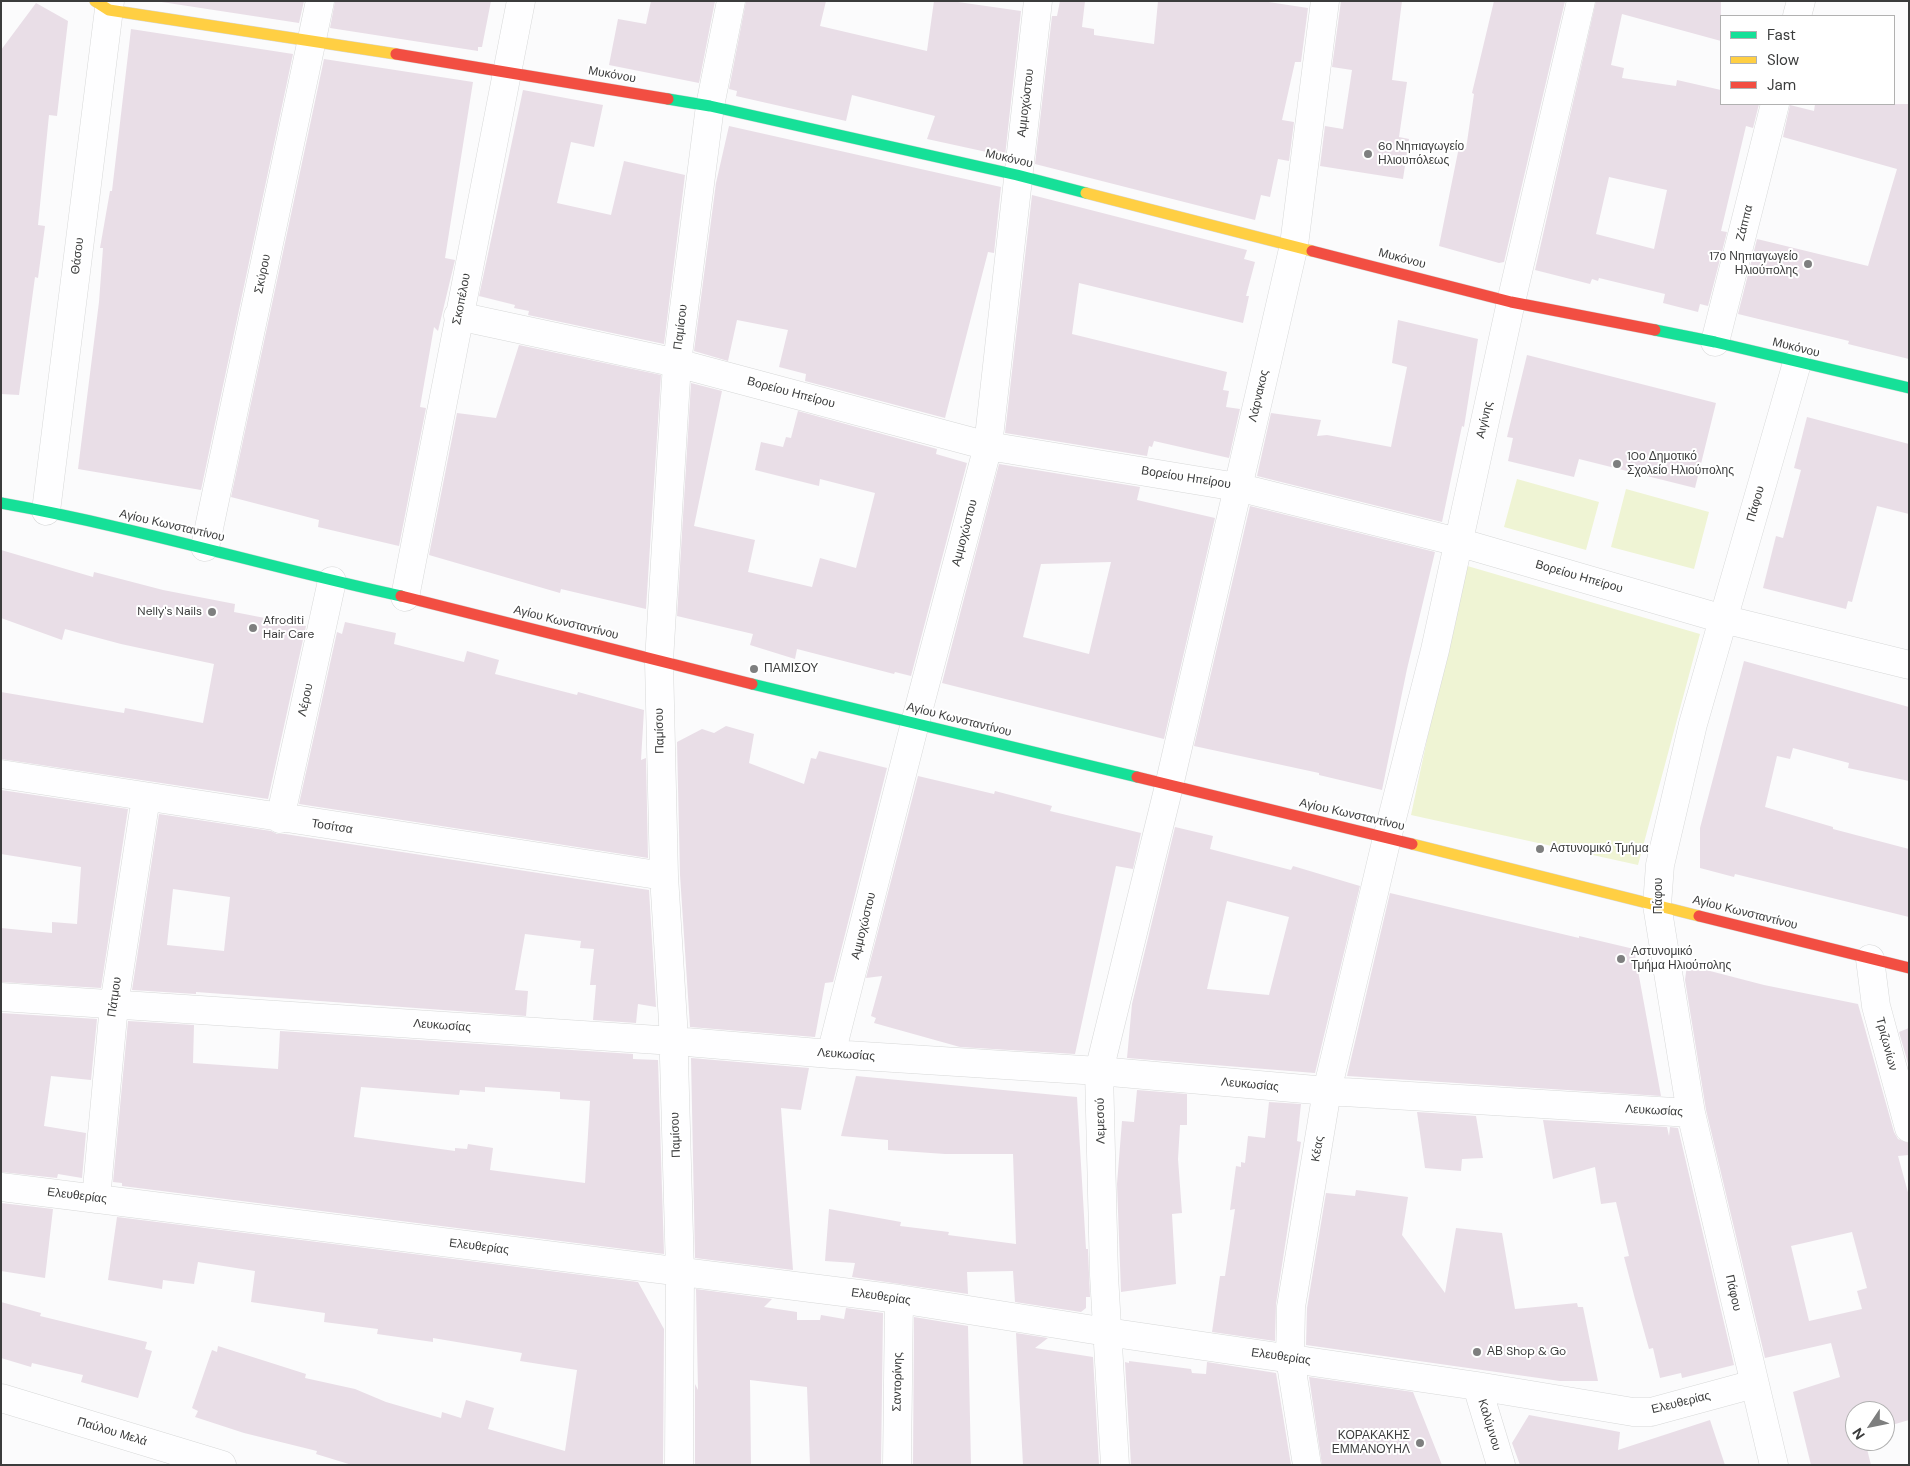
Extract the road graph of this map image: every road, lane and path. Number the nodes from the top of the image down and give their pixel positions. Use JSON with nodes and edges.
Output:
{"nodes":[{"id":1,"x":320,"y":1,"type":"edge"},
{"id":2,"x":521,"y":1,"type":"edge"},
{"id":3,"x":731,"y":1,"type":"edge"},
{"id":4,"x":1038,"y":1,"type":"edge"},
{"id":5,"x":1325,"y":1,"type":"edge"},
{"id":6,"x":1580,"y":1,"type":"edge"},
{"id":7,"x":1801,"y":1,"type":"edge"},
{"id":8,"x":105,"y":4,"type":"edge"},
{"id":9,"x":1797,"y":15,"type":"edge"},
{"id":10,"x":312,"y":42,"type":"junction"},
{"id":11,"x":507,"y":70,"type":"junction"},
{"id":12,"x":1775,"y":105,"type":"edge"},
{"id":13,"x":710,"y":106,"type":"junction"},
{"id":14,"x":1017,"y":175,"type":"junction"},
{"id":15,"x":1294,"y":245,"type":"junction"},
{"id":16,"x":1511,"y":302,"type":"junction"},
{"id":17,"x":458,"y":316,"type":"junction"},
{"id":18,"x":1716,"y":342,"type":"junction"},
{"id":19,"x":677,"y":363,"type":"junction"},
{"id":20,"x":1797,"y":363,"type":"junction"},
{"id":21,"x":1909,"y":388,"type":"edge"},
{"id":22,"x":988,"y":446,"type":"junction"},
{"id":23,"x":1237,"y":487,"type":"junction"},
{"id":24,"x":1,"y":503,"type":"edge"},
{"id":25,"x":46,"y":511,"type":"junction"},
{"id":26,"x":1458,"y":542,"type":"junction"},
{"id":27,"x":205,"y":547,"type":"junction"},
{"id":28,"x":332,"y":582,"type":"junction"},
{"id":29,"x":406,"y":597,"type":"junction"},
{"id":30,"x":1723,"y":619,"type":"junction"},
{"id":31,"x":658,"y":661,"type":"junction"},
{"id":32,"x":1909,"y":665,"type":"edge"},
{"id":33,"x":915,"y":723,"type":"junction"},
{"id":34,"x":1,"y":774,"type":"edge"},
{"id":35,"x":1169,"y":786,"type":"junction"},
{"id":36,"x":146,"y":797,"type":"junction"},
{"id":37,"x":280,"y":819,"type":"junction"},
{"id":38,"x":1387,"y":838,"type":"junction"},
{"id":39,"x":664,"y":876,"type":"junction"},
{"id":40,"x":1657,"y":905,"type":"junction"},
{"id":41,"x":1870,"y":958,"type":"junction"},
{"id":42,"x":1909,"y":968,"type":"edge"},
{"id":43,"x":1,"y":998,"type":"edge"},
{"id":44,"x":114,"y":1004,"type":"junction"},
{"id":45,"x":674,"y":1041,"type":"junction"},
{"id":46,"x":832,"y":1054,"type":"junction"},
{"id":47,"x":1099,"y":1072,"type":"junction"},
{"id":48,"x":1327,"y":1091,"type":"junction"},
{"id":49,"x":1690,"y":1113,"type":"junction"},
{"id":50,"x":1909,"y":1128,"type":"edge"},
{"id":51,"x":1,"y":1187,"type":"edge"},
{"id":52,"x":96,"y":1199,"type":"junction"},
{"id":53,"x":680,"y":1272,"type":"junction"},
{"id":54,"x":899,"y":1299,"type":"junction"},
{"id":55,"x":1107,"y":1332,"type":"junction"},
{"id":56,"x":1290,"y":1358,"type":"junction"},
{"id":57,"x":1754,"y":1384,"type":"junction"},
{"id":58,"x":1477,"y":1386,"type":"junction"},
{"id":59,"x":1,"y":1398,"type":"edge"},
{"id":60,"x":222,"y":1465,"type":"edge"},
{"id":61,"x":679,"y":1465,"type":"edge"},
{"id":62,"x":897,"y":1465,"type":"edge"},
{"id":63,"x":1115,"y":1465,"type":"edge"},
{"id":64,"x":1307,"y":1465,"type":"edge"},
{"id":65,"x":1501,"y":1465,"type":"edge"},
{"id":66,"x":1774,"y":1465,"type":"edge"}],
"edges":[{"from":1,"to":10,"type":"street","name":"Σκύρου"},
{"from":2,"to":11,"type":"street","name":"Σκοπέλου"},
{"from":3,"to":13,"type":"street","name":"Παμίσου"},
{"from":4,"to":14,"type":"street","name":"Αμμοχώστου"},
{"from":5,"to":15,"type":"street","name":"Λάρνακος"},
{"from":6,"to":16,"type":"street","name":"Αιγίνης"},
{"from":7,"to":9,"type":"street"},
{"from":8,"to":10,"type":"street","name":"Μυκόνου"},
{"from":8,"to":25,"type":"street","name":"Θάσου"},
{"from":10,"to":11,"type":"street","name":"Μυκόνου"},
{"from":10,"to":27,"type":"street","name":"Σκύρου"},
{"from":11,"to":13,"type":"street","name":"Μυκόνου"},
{"from":11,"to":17,"type":"street","name":"Σκοπέλου"},
{"from":12,"to":18,"type":"street","name":"Ζάππα"},
{"from":13,"to":14,"type":"street","name":"Μυκόνου"},
{"from":13,"to":19,"type":"street","name":"Παμίσου"},
{"from":14,"to":15,"type":"street","name":"Μυκόνου"},
{"from":14,"to":22,"type":"street","name":"Αμμοχώστου"},
{"from":15,"to":16,"type":"street","name":"Μυκόνου"},
{"from":15,"to":23,"type":"street","name":"Λάρνακος"},
{"from":16,"to":18,"type":"street","name":"Μυκόνου"},
{"from":16,"to":26,"type":"street","name":"Αιγίνης"},
{"from":17,"to":19,"type":"street","name":"Βορείου Ηπείρου"},
{"from":17,"to":29,"type":"street","name":"Σκοπέλου"},
{"from":18,"to":20,"type":"street","name":"Μυκόνου"},
{"from":19,"to":22,"type":"street","name":"Βορείου Ηπείρου"},
{"from":19,"to":31,"type":"street","name":"Παμίσου"},
{"from":20,"to":21,"type":"street","name":"Μυκόνου"},
{"from":20,"to":30,"type":"street","name":"Πάφου"},
{"from":22,"to":23,"type":"street","name":"Βορείου Ηπείρου"},
{"from":22,"to":33,"type":"street","name":"Αμμοχώστου"},
{"from":23,"to":26,"type":"street","name":"Βορείου Ηπείρου"},
{"from":23,"to":35,"type":"street","name":"Λάρνακος"},
{"from":24,"to":25,"type":"street","name":"Αγίου Κωνσταντίνου"},
{"from":25,"to":27,"type":"street","name":"Αγίου Κωνσταντίνου"},
{"from":26,"to":30,"type":"street","name":"Βορείου Ηπείρου"},
{"from":26,"to":38,"type":"street","name":"Αιγίνης"},
{"from":27,"to":28,"type":"street","name":"Αγίου Κωνσταντίνου"},
{"from":28,"to":29,"type":"street","name":"Αγίου Κωνσταντίνου"},
{"from":28,"to":37,"type":"street","name":"Λέρου"},
{"from":29,"to":31,"type":"street","name":"Αγίου Κωνσταντίνου"},
{"from":30,"to":32,"type":"street","name":"Βορείου Ηπείρου"},
{"from":30,"to":40,"type":"street","name":"Πάφου"},
{"from":31,"to":33,"type":"street","name":"Αγίου Κωνσταντίνου"},
{"from":31,"to":39,"type":"street","name":"Παμίσου"},
{"from":33,"to":35,"type":"street","name":"Αγίου Κωνσταντίνου"},
{"from":33,"to":46,"type":"street","name":"Αμμοχώστου"},
{"from":34,"to":36,"type":"street","name":"Τοσίτσα"},
{"from":35,"to":38,"type":"street","name":"Αγίου Κωνσταντίνου"},
{"from":35,"to":47,"type":"street","name":"Λεμεσού"},
{"from":36,"to":37,"type":"street","name":"Τοσίτσα"},
{"from":36,"to":44,"type":"street","name":"Πάτμου"},
{"from":37,"to":39,"type":"street","name":"Τοσίτσα"},
{"from":38,"to":40,"type":"street","name":"Αγίου Κωνσταντίνου"},
{"from":38,"to":48,"type":"street","name":"Κέας"},
{"from":39,"to":45,"type":"street","name":"Παμίσου"},
{"from":40,"to":41,"type":"street","name":"Αγίου Κωνσταντίνου"},
{"from":40,"to":49,"type":"street","name":"Πάφου"},
{"from":41,"to":42,"type":"street","name":"Αγίου Κωνσταντίνου"},
{"from":41,"to":50,"type":"street","name":"Τριζωνίων"},
{"from":43,"to":44,"type":"street","name":"Λευκωσίας"},
{"from":44,"to":45,"type":"street","name":"Λευκωσίας"},
{"from":44,"to":52,"type":"street","name":"Πάτμου"},
{"from":45,"to":46,"type":"street","name":"Λευκωσίας"},
{"from":45,"to":53,"type":"street","name":"Παμίσου"},
{"from":46,"to":47,"type":"street","name":"Λευκωσίας"},
{"from":47,"to":48,"type":"street","name":"Λευκωσίας"},
{"from":47,"to":55,"type":"street","name":"Λεμεσού"},
{"from":48,"to":49,"type":"street","name":"Λευκωσίας"},
{"from":48,"to":56,"type":"street","name":"Κέας"},
{"from":49,"to":57,"type":"street","name":"Πάφου"},
{"from":51,"to":52,"type":"street","name":"Ελευθερίας"},
{"from":52,"to":53,"type":"street","name":"Ελευθερίας"},
{"from":53,"to":54,"type":"street","name":"Ελευθερίας"},
{"from":53,"to":61,"type":"street","name":"Παμίσου"},
{"from":54,"to":55,"type":"street","name":"Ελευθερίας"},
{"from":54,"to":62,"type":"street","name":"Σαντορίνης"},
{"from":55,"to":56,"type":"street","name":"Ελευθερίας"},
{"from":55,"to":63,"type":"street","name":"Λεμεσού"},
{"from":56,"to":58,"type":"street","name":"Ελευθερίας"},
{"from":56,"to":64,"type":"street","name":"Κέας"},
{"from":57,"to":58,"type":"street","name":"Ελευθερίας"},
{"from":57,"to":66,"type":"street","name":"Πάφου"},
{"from":58,"to":65,"type":"street","name":"Καλύμνου"},
{"from":59,"to":60,"type":"street","name":"Παύλου Μελά"}]}
